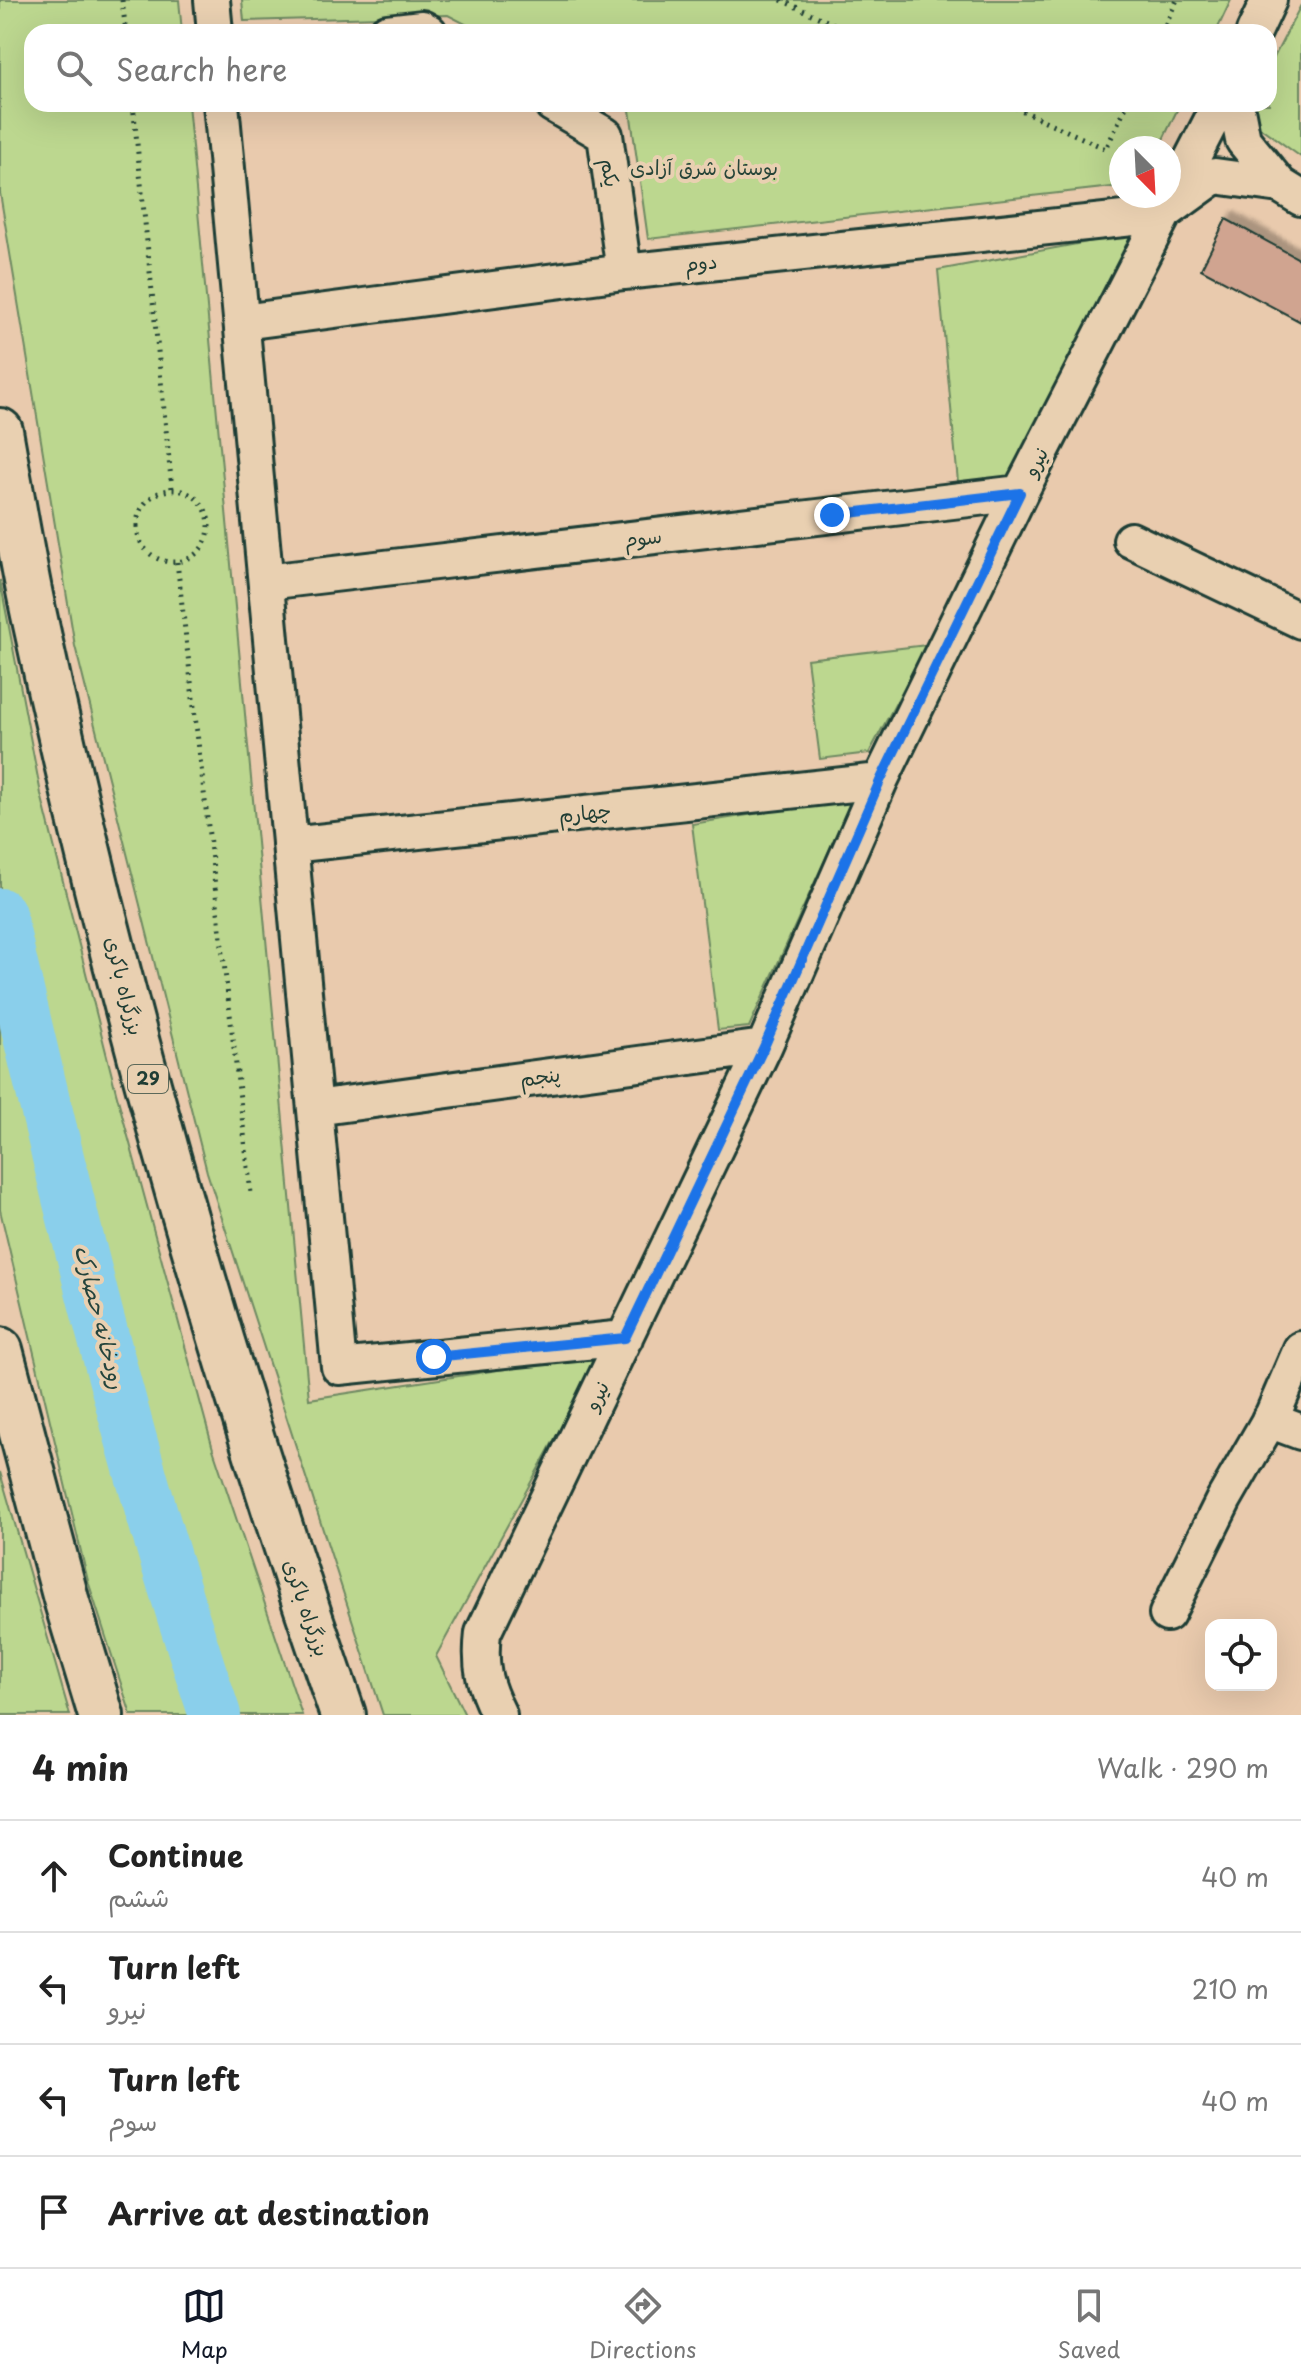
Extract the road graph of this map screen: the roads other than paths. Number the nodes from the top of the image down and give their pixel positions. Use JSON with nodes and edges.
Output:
{"nodes":[{"id":1,"x":212,"y":0,"type":"edge"},
{"id":2,"x":1269,"y":0,"type":"edge"},
{"id":3,"x":214,"y":24,"type":"edge"},
{"id":4,"x":1258,"y":24,"type":"edge"},
{"id":5,"x":222,"y":112,"type":"edge"},
{"id":6,"x":566,"y":112,"type":"edge"},
{"id":7,"x":1216,"y":112,"type":"edge"},
{"id":8,"x":1238,"y":112,"type":"edge"},
{"id":9,"x":1290,"y":192,"type":"edge"},
{"id":10,"x":1161,"y":215,"type":"junction"},
{"id":11,"x":624,"y":272,"type":"junction"},
{"id":12,"x":242,"y":322,"type":"junction"},
{"id":13,"x":0,"y":431,"type":"edge"},
{"id":14,"x":1020,"y":493,"type":"junction"},
{"id":15,"x":1131,"y":540,"type":"dead end"},
{"id":16,"x":266,"y":582,"type":"junction"},
{"id":17,"x":1301,"y":621,"type":"edge"},
{"id":18,"x":880,"y":781,"type":"junction"},
{"id":19,"x":290,"y":845,"type":"junction"},
{"id":20,"x":764,"y":1047,"type":"junction"},
{"id":21,"x":315,"y":1108,"type":"junction"},
{"id":22,"x":625,"y":1338,"type":"junction"},
{"id":23,"x":1301,"y":1349,"type":"edge"},
{"id":24,"x":0,"y":1350,"type":"edge"},
{"id":25,"x":1269,"y":1420,"type":"junction"},
{"id":26,"x":1301,"y":1432,"type":"edge"},
{"id":27,"x":1167,"y":1614,"type":"dead end"},
{"id":28,"x":101,"y":1715,"type":"edge"},
{"id":29,"x":343,"y":1715,"type":"edge"},
{"id":30,"x":499,"y":1715,"type":"edge"}],
"edges":[{"from":1,"to":3,"type":"street"},
{"from":2,"to":4,"type":"street"},
{"from":5,"to":12,"type":"street"},
{"from":6,"to":11,"type":"street","name":"یکم"},
{"from":7,"to":10,"type":"street","name":"نیرو"},
{"from":8,"to":9,"type":"street","name":"نیرو"},
{"from":9,"to":10,"type":"street","name":"نیرو"},
{"from":10,"to":11,"type":"street","name":"دوم"},
{"from":10,"to":14,"type":"street","name":"نیرو"},
{"from":11,"to":12,"type":"street","name":"دوم"},
{"from":12,"to":16,"type":"street"},
{"from":13,"to":29,"type":"highway","name":"بزرگراه باکری","number":"29"},
{"from":14,"to":16,"type":"street","name":"سوم"},
{"from":14,"to":18,"type":"street","name":"نیرو"},
{"from":15,"to":17,"type":"street"},
{"from":16,"to":19,"type":"street"},
{"from":18,"to":19,"type":"street","name":"چهارم"},
{"from":18,"to":20,"type":"street","name":"نیرو"},
{"from":19,"to":21,"type":"street"},
{"from":20,"to":21,"type":"street","name":"پنجم"},
{"from":20,"to":22,"type":"street","name":"نیرو"},
{"from":21,"to":22,"type":"street"},
{"from":22,"to":30,"type":"street","name":"نیرو"},
{"from":23,"to":25,"type":"street"},
{"from":24,"to":28,"type":"highway"},
{"from":25,"to":26,"type":"street"},
{"from":25,"to":27,"type":"street"}]}
